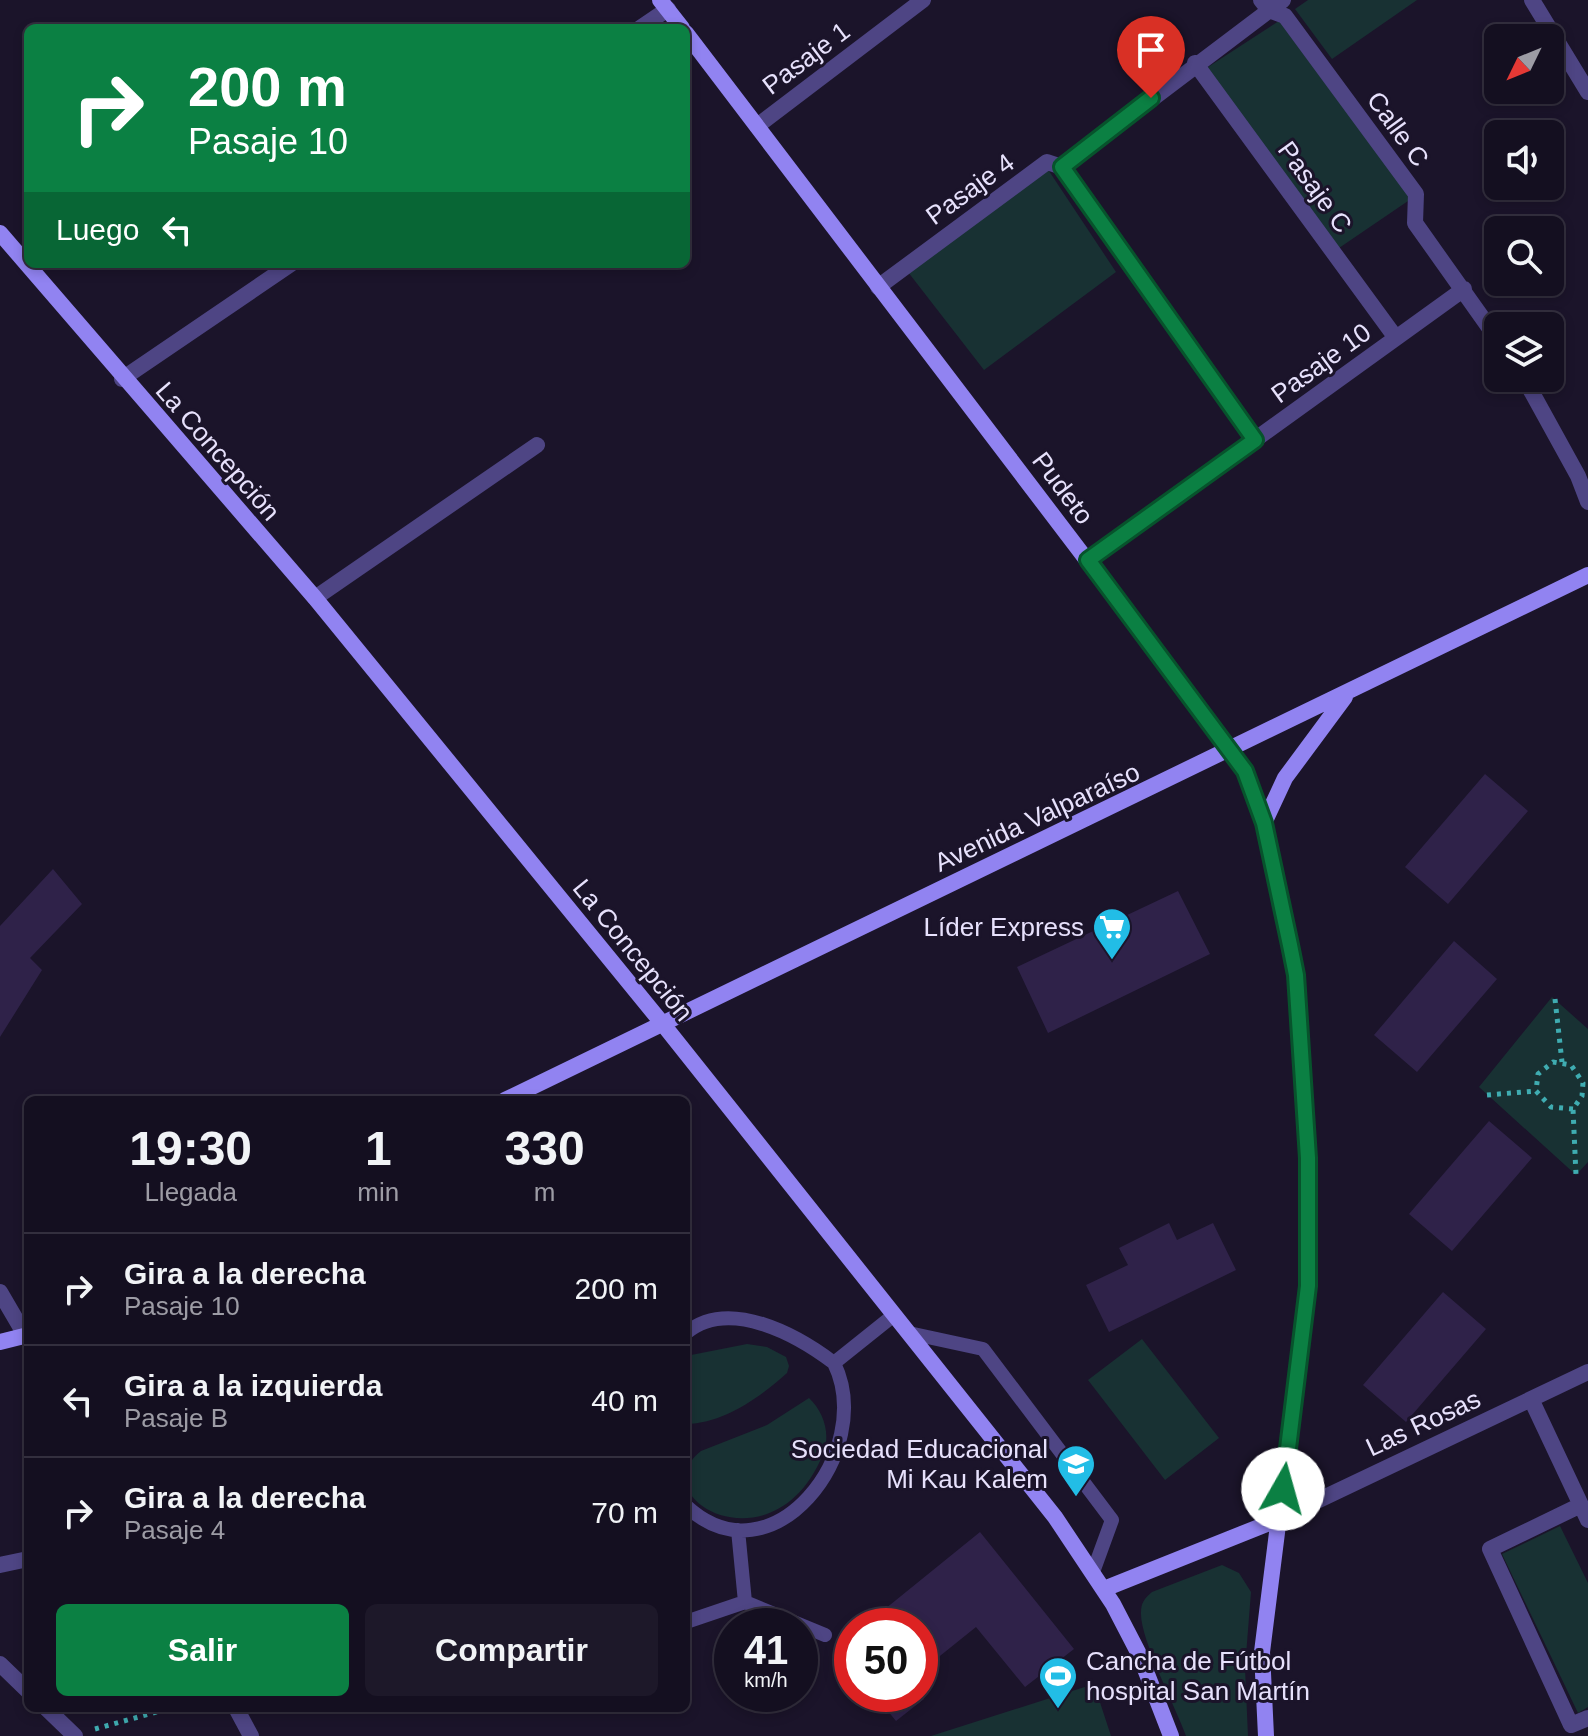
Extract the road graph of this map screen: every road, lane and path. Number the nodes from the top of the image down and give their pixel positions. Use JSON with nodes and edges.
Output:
{"nodes":[{"id":1,"x":923,"y":0,"type":"edge"},
{"id":2,"x":1283,"y":0,"type":"edge"},
{"id":3,"x":1532,"y":0,"type":"edge"},
{"id":4,"x":664,"y":5,"type":"edge"},
{"id":5,"x":1265,"y":5,"type":"edge"},
{"id":6,"x":644,"y":24,"type":"edge"},
{"id":7,"x":679,"y":24,"type":"edge"},
{"id":8,"x":690,"y":38,"type":"edge"},
{"id":9,"x":1195,"y":63,"type":"junction"},
{"id":10,"x":1588,"y":92,"type":"edge"},
{"id":11,"x":757,"y":126,"type":"junction"},
{"id":12,"x":1062,"y":167,"type":"junction"},
{"id":13,"x":0,"y":233,"type":"edge"},
{"id":14,"x":24,"y":262,"type":"edge"},
{"id":15,"x":29,"y":268,"type":"edge"},
{"id":16,"x":285,"y":268,"type":"edge"},
{"id":17,"x":878,"y":287,"type":"junction"},
{"id":18,"x":1464,"y":289,"type":"junction"},
{"id":19,"x":1484,"y":319,"type":"edge"},
{"id":20,"x":1396,"y":338,"type":"junction"},
{"id":21,"x":122,"y":379,"type":"junction"},
{"id":22,"x":1532,"y":392,"type":"edge"},
{"id":23,"x":1255,"y":440,"type":"junction"},
{"id":24,"x":537,"y":445,"type":"dead end"},
{"id":25,"x":1588,"y":502,"type":"edge"},
{"id":26,"x":1088,"y":560,"type":"junction"},
{"id":27,"x":1588,"y":575,"type":"edge"},
{"id":28,"x":315,"y":598,"type":"junction"},
{"id":29,"x":1349,"y":691,"type":"junction"},
{"id":30,"x":1232,"y":751,"type":"junction"},
{"id":31,"x":1264,"y":823,"type":"junction"},
{"id":32,"x":1555,"y":999,"type":"dead end"},
{"id":33,"x":662,"y":1023,"type":"junction"},
{"id":34,"x":1562,"y":1062,"type":"junction"},
{"id":35,"x":1536,"y":1091,"type":"junction"},
{"id":36,"x":1586,"y":1093,"type":"edge"},
{"id":37,"x":1487,"y":1095,"type":"dead end"},
{"id":38,"x":513,"y":1096,"type":"edge"},
{"id":39,"x":1573,"y":1109,"type":"junction"},
{"id":40,"x":1576,"y":1175,"type":"dead end"},
{"id":41,"x":0,"y":1292,"type":"edge"},
{"id":42,"x":894,"y":1315,"type":"junction"},
{"id":43,"x":690,"y":1326,"type":"edge"},
{"id":44,"x":24,"y":1332,"type":"edge"},
{"id":45,"x":909,"y":1333,"type":"junction"},
{"id":46,"x":24,"y":1338,"type":"edge"},
{"id":47,"x":0,"y":1342,"type":"edge"},
{"id":48,"x":834,"y":1363,"type":"junction"},
{"id":49,"x":1588,"y":1372,"type":"edge"},
{"id":50,"x":1531,"y":1399,"type":"junction"},
{"id":51,"x":690,"y":1509,"type":"edge"},
{"id":52,"x":1584,"y":1512,"type":"edge"},
{"id":53,"x":1279,"y":1519,"type":"junction"},
{"id":54,"x":738,"y":1530,"type":"junction"},
{"id":55,"x":24,"y":1560,"type":"edge"},
{"id":56,"x":0,"y":1565,"type":"edge"},
{"id":57,"x":1093,"y":1572,"type":"junction"},
{"id":58,"x":1104,"y":1589,"type":"junction"},
{"id":59,"x":745,"y":1602,"type":"junction"},
{"id":60,"x":690,"y":1621,"type":"edge"},
{"id":61,"x":825,"y":1635,"type":"dead end"},
{"id":62,"x":0,"y":1664,"type":"edge"},
{"id":63,"x":24,"y":1687,"type":"edge"},
{"id":64,"x":50,"y":1712,"type":"edge"},
{"id":65,"x":157,"y":1712,"type":"edge"},
{"id":66,"x":238,"y":1712,"type":"edge"},
{"id":67,"x":1588,"y":1718,"type":"edge"},
{"id":68,"x":73,"y":1736,"type":"edge"},
{"id":69,"x":251,"y":1736,"type":"edge"},
{"id":70,"x":1171,"y":1736,"type":"edge"},
{"id":71,"x":1266,"y":1736,"type":"edge"}],
"edges":[{"from":1,"to":11,"type":"street","name":"Pasaje 1"},
{"from":2,"to":5,"type":"street","name":"Pasaje 4"},
{"from":3,"to":10,"type":"street"},
{"from":4,"to":6,"type":"street"},
{"from":4,"to":7,"type":"main road"},
{"from":5,"to":9,"type":"street","name":"Pasaje 4"},
{"from":5,"to":18,"type":"street","name":"Calle C"},
{"from":8,"to":11,"type":"main road","name":"Pudeto"},
{"from":9,"to":12,"type":"street","name":"Pasaje 4"},
{"from":9,"to":20,"type":"street","name":"Pasaje C"},
{"from":11,"to":17,"type":"main road","name":"Pudeto"},
{"from":12,"to":17,"type":"street","name":"Pasaje 4"},
{"from":12,"to":23,"type":"street"},
{"from":13,"to":14,"type":"main road","name":"La Concepción"},
{"from":15,"to":21,"type":"main road","name":"La Concepción"},
{"from":16,"to":21,"type":"street"},
{"from":17,"to":26,"type":"main road","name":"Pudeto"},
{"from":18,"to":19,"type":"street","name":"Calle C"},
{"from":18,"to":20,"type":"street","name":"Pasaje 10"},
{"from":20,"to":23,"type":"street","name":"Pasaje 10"},
{"from":21,"to":28,"type":"main road","name":"La Concepción"},
{"from":22,"to":25,"type":"street"},
{"from":23,"to":26,"type":"street","name":"Pasaje 10"},
{"from":24,"to":28,"type":"street"},
{"from":26,"to":30,"type":"main road","name":"Pudeto"},
{"from":27,"to":29,"type":"main road","name":"Avenida Valparaíso"},
{"from":28,"to":33,"type":"main road","name":"La Concepción"},
{"from":29,"to":30,"type":"main road","name":"Avenida Valparaíso"},
{"from":29,"to":31,"type":"main road"},
{"from":30,"to":31,"type":"main road","name":"Pudeto"},
{"from":30,"to":33,"type":"main road","name":"Avenida Valparaíso"},
{"from":31,"to":53,"type":"main road","name":"Pudeto"},
{"from":32,"to":34,"type":"path"},
{"from":33,"to":38,"type":"main road","name":"Avenida Valparaíso"},
{"from":33,"to":42,"type":"main road","name":"La Concepción"},
{"from":34,"to":35,"type":"path"},
{"from":34,"to":36,"type":"path"},
{"from":35,"to":37,"type":"path"},
{"from":35,"to":39,"type":"path"},
{"from":36,"to":39,"type":"path"},
{"from":39,"to":40,"type":"path"},
{"from":41,"to":44,"type":"street"},
{"from":42,"to":45,"type":"main road","name":"La Concepción"},
{"from":42,"to":48,"type":"lane"},
{"from":43,"to":48,"type":"lane"},
{"from":45,"to":57,"type":"main road","name":"La Concepción"},
{"from":45,"to":57,"type":"lane"},
{"from":46,"to":47,"type":"main road"},
{"from":48,"to":54,"type":"lane"},
{"from":49,"to":50,"type":"street","name":"Las Rosas"},
{"from":50,"to":52,"type":"street"},
{"from":50,"to":53,"type":"street","name":"Las Rosas"},
{"from":51,"to":54,"type":"lane"},
{"from":52,"to":67,"type":"street"},
{"from":53,"to":58,"type":"main road"},
{"from":53,"to":71,"type":"main road","name":"Pudeto"},
{"from":54,"to":59,"type":"lane"},
{"from":55,"to":56,"type":"street"},
{"from":57,"to":58,"type":"main road","name":"La Concepción"},
{"from":58,"to":70,"type":"main road","name":"La Concepción"},
{"from":59,"to":60,"type":"lane"},
{"from":59,"to":61,"type":"lane"},
{"from":62,"to":63,"type":"street"},
{"from":64,"to":68,"type":"street"},
{"from":65,"to":68,"type":"path"},
{"from":66,"to":69,"type":"street"}]}
